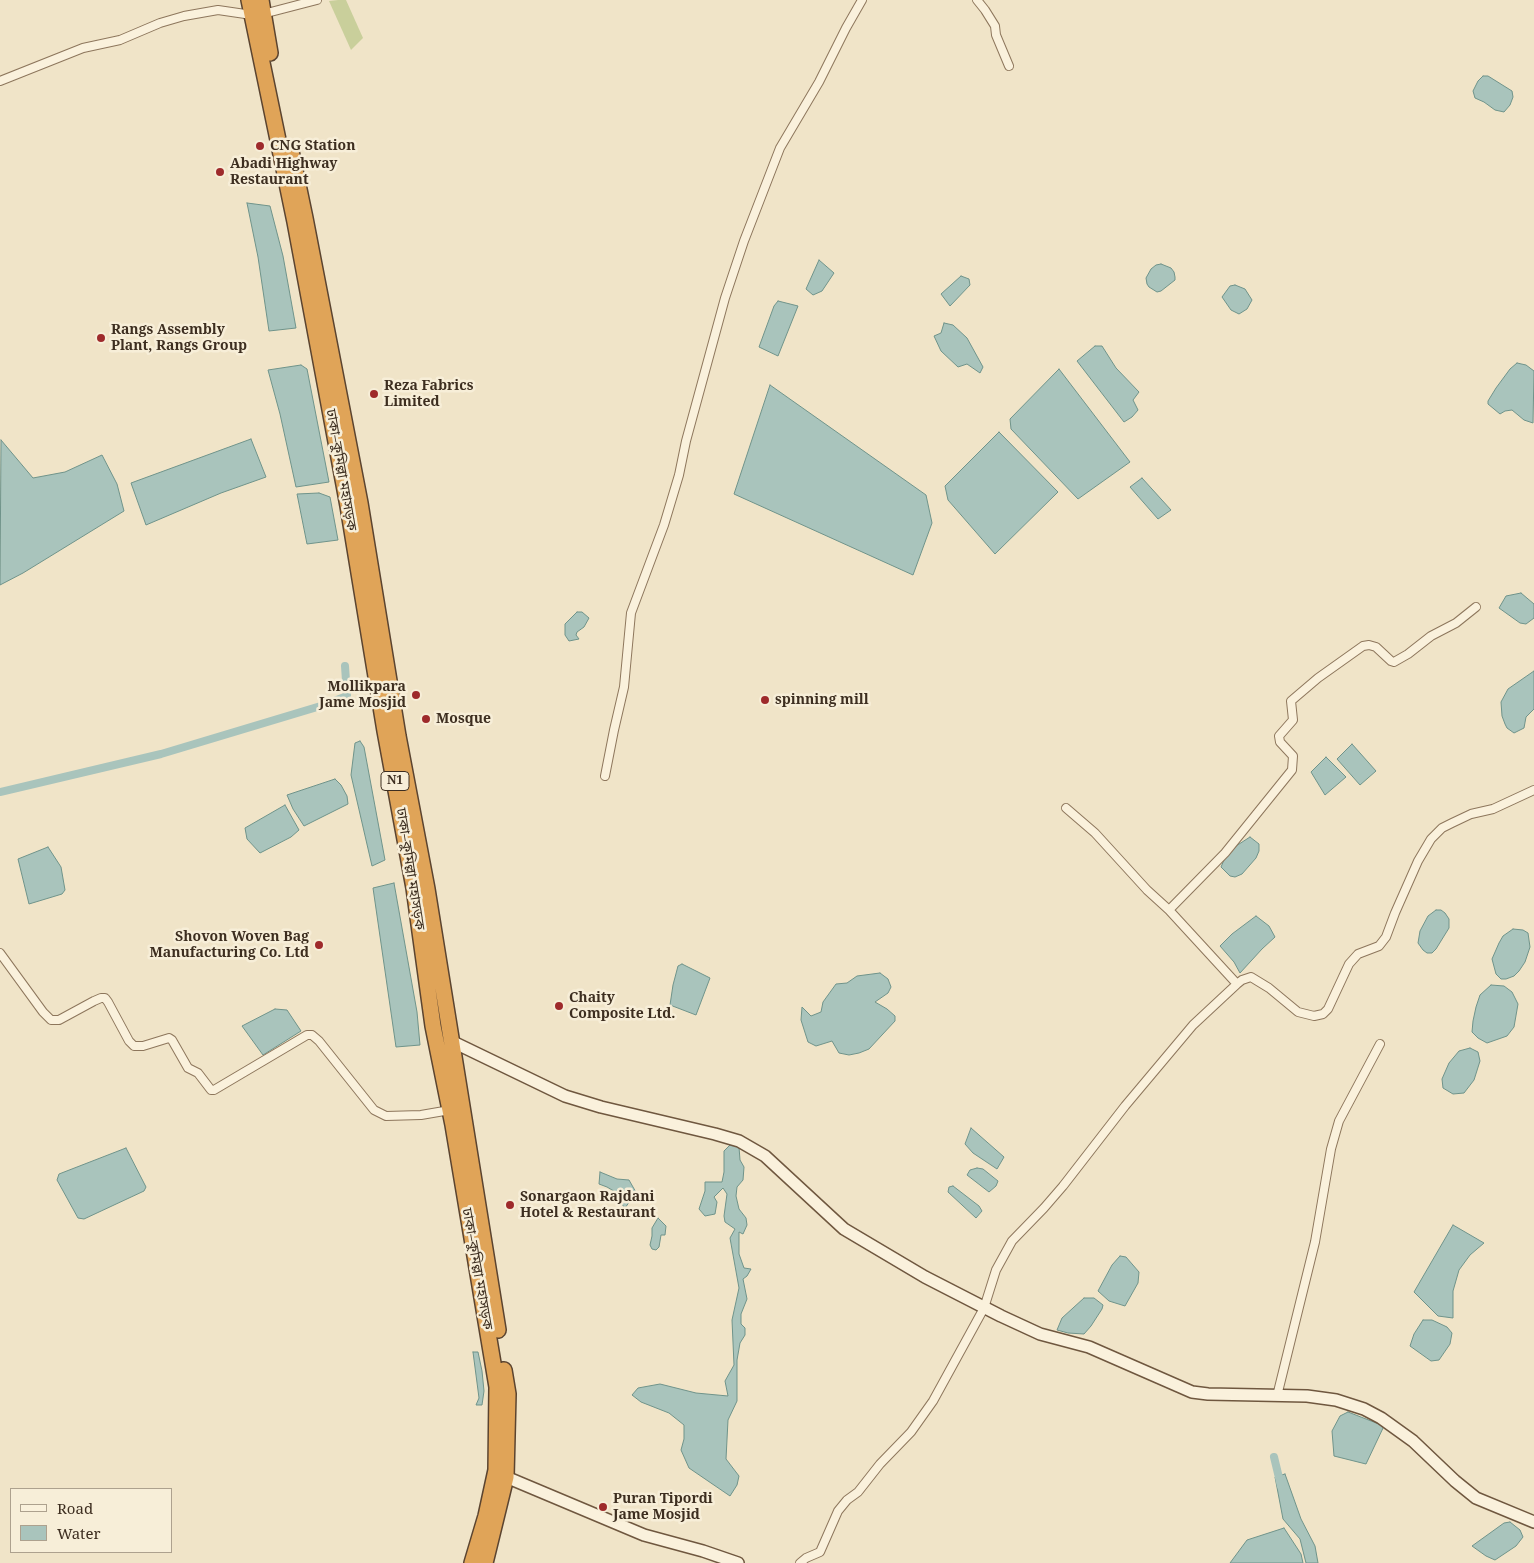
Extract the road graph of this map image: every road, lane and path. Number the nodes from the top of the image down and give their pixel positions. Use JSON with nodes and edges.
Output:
{"nodes":[{"id":1,"x":249,"y":0,"type":"edge"},
{"id":2,"x":317,"y":0,"type":"edge"},
{"id":3,"x":862,"y":0,"type":"edge"},
{"id":4,"x":976,"y":0,"type":"edge"},
{"id":5,"x":259,"y":10,"type":"edge"},
{"id":6,"x":1008,"y":66,"type":"dead end"},
{"id":7,"x":0,"y":81,"type":"edge"},
{"id":8,"x":1476,"y":607,"type":"dead end"},
{"id":9,"x":605,"y":776,"type":"dead end"},
{"id":10,"x":1534,"y":790,"type":"edge"},
{"id":11,"x":1066,"y":808,"type":"dead end"},
{"id":12,"x":1169,"y":910,"type":"junction"},
{"id":13,"x":0,"y":953,"type":"edge"},
{"id":14,"x":1237,"y":984,"type":"junction"},
{"id":15,"x":451,"y":1041,"type":"junction"},
{"id":16,"x":1380,"y":1044,"type":"dead end"},
{"id":17,"x":450,"y":1110,"type":"junction"},
{"id":18,"x":984,"y":1308,"type":"junction"},
{"id":19,"x":1277,"y":1396,"type":"junction"},
{"id":20,"x":503,"y":1472,"type":"junction"},
{"id":21,"x":1534,"y":1522,"type":"edge"},
{"id":22,"x":472,"y":1563,"type":"edge"},
{"id":23,"x":485,"y":1563,"type":"edge"},
{"id":24,"x":738,"y":1563,"type":"edge"},
{"id":25,"x":800,"y":1563,"type":"edge"}],
"edges":[{"from":1,"to":5,"type":"highway","name":"ঢাকা–কুমিল্লা মহাসড়ক","number":"N1"},
{"from":2,"to":5,"type":"street"},
{"from":3,"to":9,"type":"street"},
{"from":4,"to":6,"type":"street"},
{"from":5,"to":7,"type":"street"},
{"from":5,"to":15,"type":"highway","name":"ঢাকা–কুমিল্লা মহাসড়ক","number":"N1"},
{"from":5,"to":17,"type":"highway","name":"ঢাকা–কুমিল্লা মহাসড়ক","number":"N1"},
{"from":8,"to":12,"type":"street"},
{"from":10,"to":14,"type":"street"},
{"from":11,"to":12,"type":"street"},
{"from":12,"to":14,"type":"street"},
{"from":13,"to":17,"type":"street"},
{"from":14,"to":18,"type":"street"},
{"from":15,"to":18,"type":"street"},
{"from":15,"to":20,"type":"highway","name":"ঢাকা–কুমিল্লা মহাসড়ক","number":"N1"},
{"from":16,"to":19,"type":"street"},
{"from":17,"to":20,"type":"highway","name":"ঢাকা–কুমিল্লা মহাসড়ক","number":"N1"},
{"from":18,"to":19,"type":"street"},
{"from":18,"to":25,"type":"street"},
{"from":19,"to":21,"type":"street"},
{"from":20,"to":22,"type":"highway","name":"ঢাকা–কুমিল্লা মহাসড়ক","number":"N1"},
{"from":20,"to":23,"type":"highway","name":"ঢাকা–কুমিল্লা মহাসড়ক","number":"N1"},
{"from":20,"to":24,"type":"street"}]}
